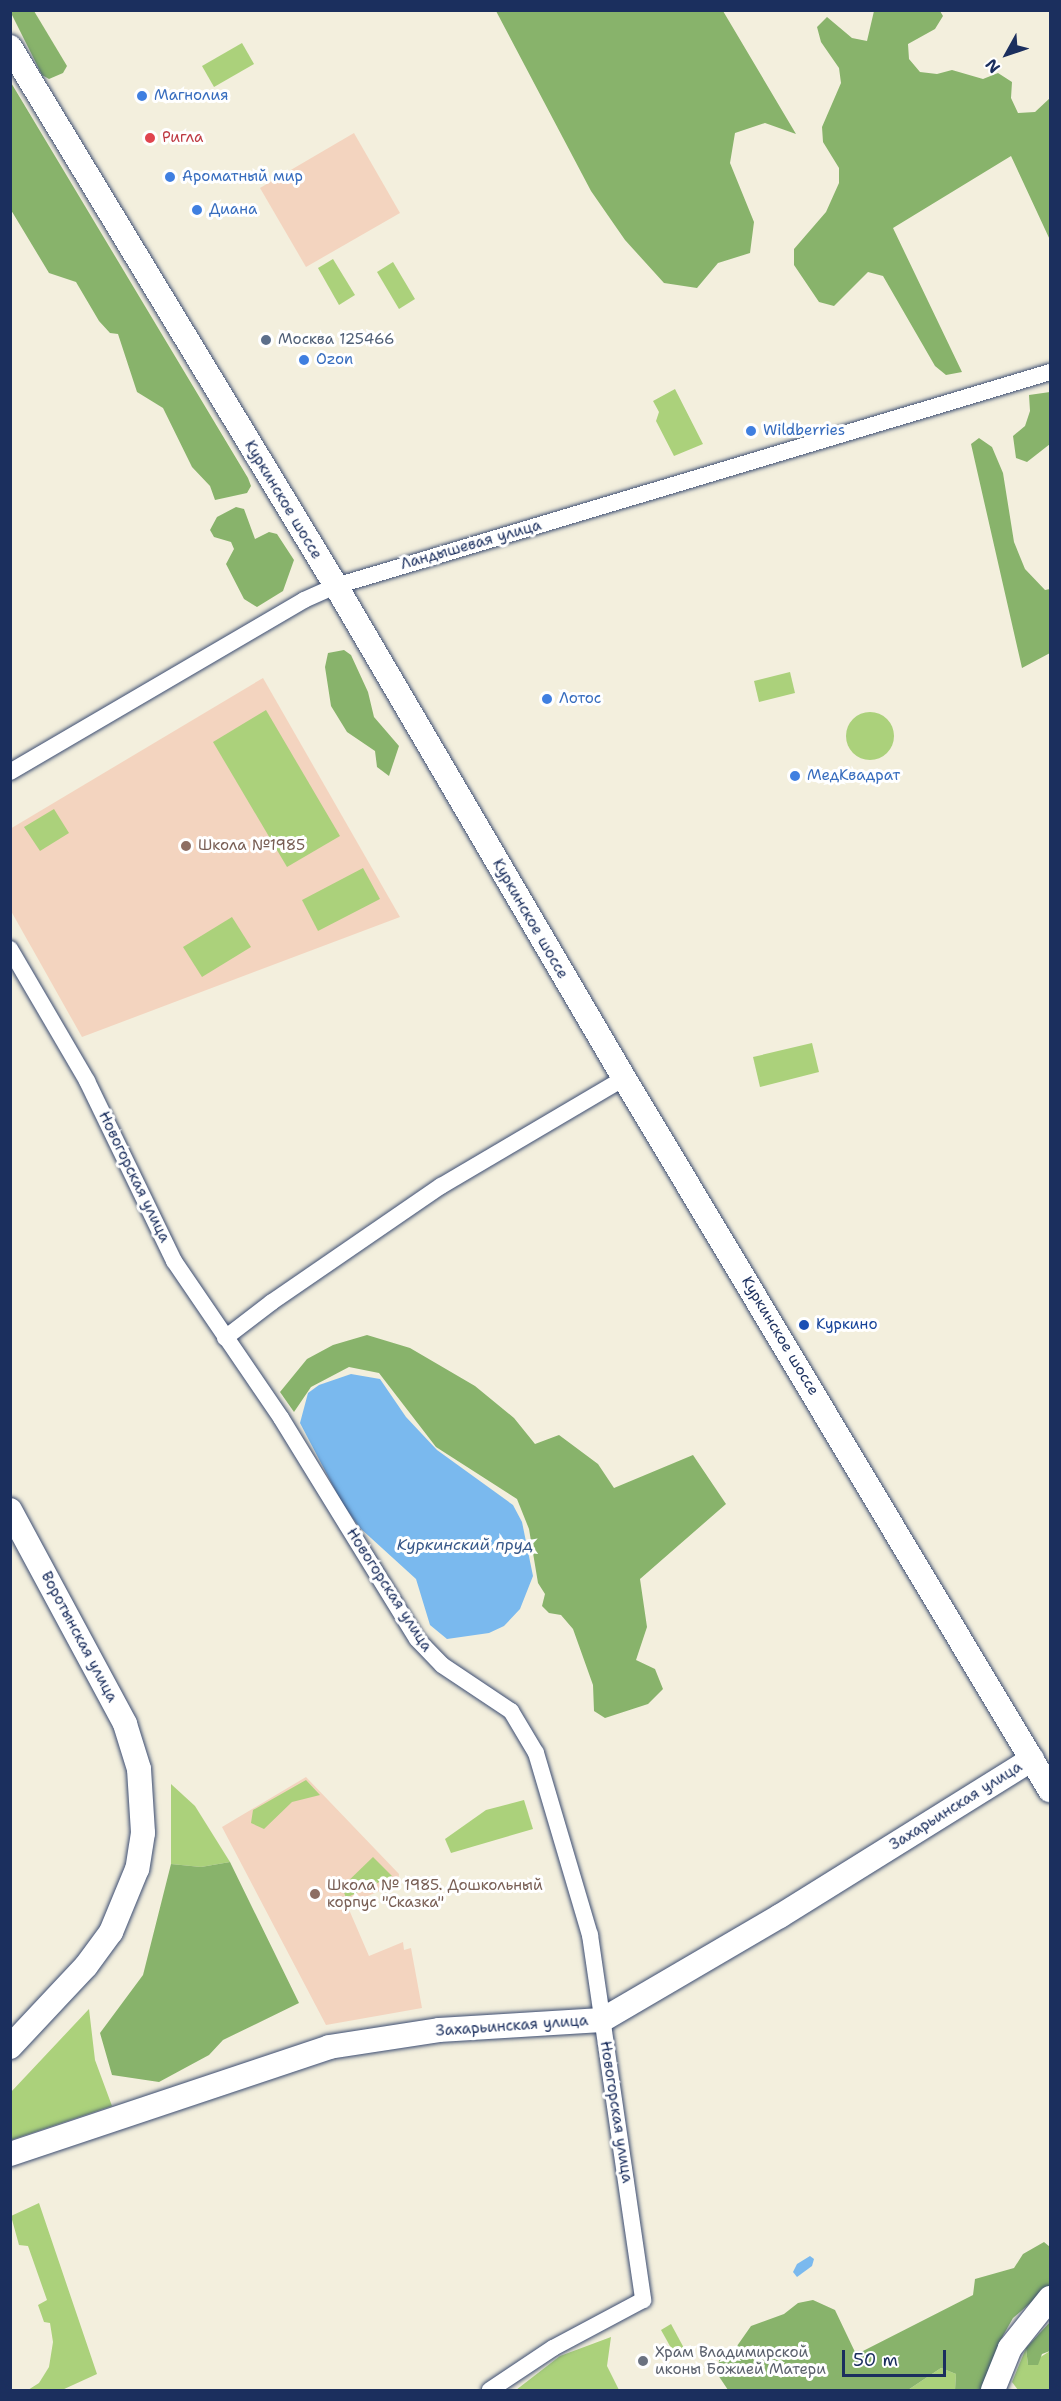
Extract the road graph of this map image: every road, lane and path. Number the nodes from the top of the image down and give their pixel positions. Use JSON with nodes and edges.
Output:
{"nodes":[{"id":1,"x":10,"y":47,"type":"edge"},
{"id":2,"x":1050,"y":372,"type":"edge"},
{"id":3,"x":336,"y":586,"type":"junction"},
{"id":4,"x":10,"y":772,"type":"edge"},
{"id":5,"x":10,"y":949,"type":"edge"},
{"id":6,"x":624,"y":1078,"type":"junction"},
{"id":7,"x":225,"y":1338,"type":"junction"},
{"id":8,"x":10,"y":1510,"type":"edge"},
{"id":9,"x":1032,"y":1759,"type":"junction"},
{"id":10,"x":1050,"y":1791,"type":"edge"},
{"id":11,"x":602,"y":2020,"type":"junction"},
{"id":12,"x":10,"y":2047,"type":"edge"},
{"id":13,"x":10,"y":2154,"type":"edge"},
{"id":14,"x":1050,"y":2298,"type":"edge"},
{"id":15,"x":490,"y":2391,"type":"edge"},
{"id":16,"x":993,"y":2391,"type":"edge"}],
"edges":[{"from":1,"to":3,"type":"main road","name":"Куркинское шоссе"},
{"from":2,"to":3,"type":"street","name":"Ландышевая улица"},
{"from":3,"to":4,"type":"street","name":"Ландышевая улица"},
{"from":3,"to":6,"type":"main road","name":"Куркинское шоссе"},
{"from":5,"to":7,"type":"street","name":"Новогорская улица"},
{"from":6,"to":7,"type":"street"},
{"from":6,"to":9,"type":"main road","name":"Куркинское шоссе"},
{"from":7,"to":11,"type":"street","name":"Новогорская улица"},
{"from":8,"to":12,"type":"main road","name":"Воротынская улица"},
{"from":9,"to":10,"type":"main road","name":"Куркинское шоссе"},
{"from":9,"to":11,"type":"main road","name":"Захарьинская улица"},
{"from":11,"to":13,"type":"main road","name":"Захарьинская улица"},
{"from":11,"to":15,"type":"street","name":"Новогорская улица"},
{"from":14,"to":16,"type":"main road"}]}
